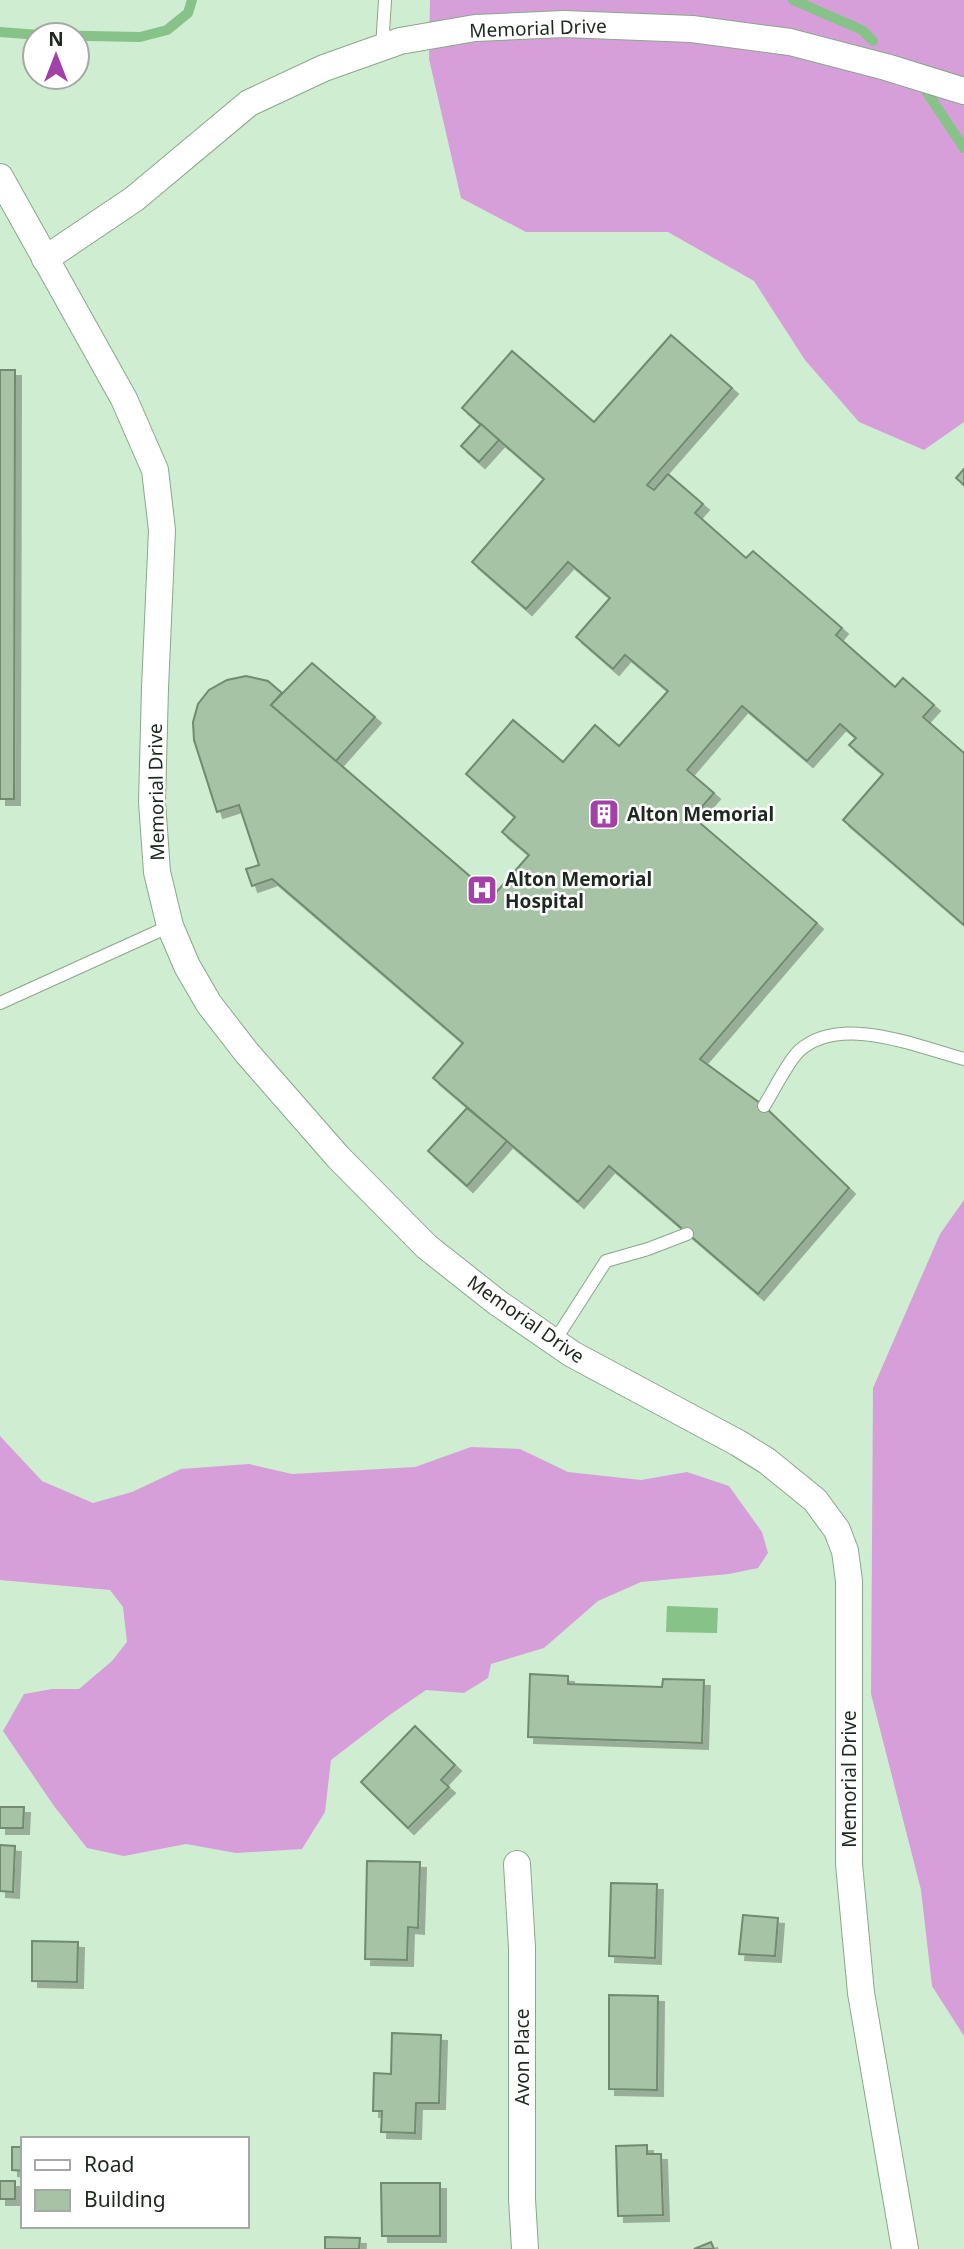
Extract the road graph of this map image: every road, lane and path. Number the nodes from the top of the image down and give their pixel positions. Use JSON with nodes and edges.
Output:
{"nodes":[{"id":1,"x":385,"y":0,"type":"edge"},
{"id":2,"x":382,"y":48,"type":"junction"},
{"id":3,"x":964,"y":91,"type":"edge"},
{"id":4,"x":0,"y":177,"type":"edge"},
{"id":5,"x":45,"y":259,"type":"junction"},
{"id":6,"x":170,"y":926,"type":"junction"},
{"id":7,"x":0,"y":1003,"type":"edge"},
{"id":8,"x":964,"y":1059,"type":"edge"},
{"id":9,"x":764,"y":1106,"type":"dead end"},
{"id":10,"x":687,"y":1234,"type":"dead end"},
{"id":11,"x":554,"y":1342,"type":"junction"},
{"id":12,"x":517,"y":1864,"type":"dead end"},
{"id":13,"x":525,"y":2249,"type":"edge"},
{"id":14,"x":905,"y":2249,"type":"edge"}],
"edges":[{"from":1,"to":2,"type":"lane"},
{"from":2,"to":3,"type":"street","name":"Memorial Drive"},
{"from":2,"to":5,"type":"street","name":"Memorial Drive"},
{"from":4,"to":5,"type":"street","name":"Memorial Drive"},
{"from":5,"to":6,"type":"street","name":"Memorial Drive"},
{"from":6,"to":7,"type":"lane"},
{"from":6,"to":11,"type":"street","name":"Memorial Drive"},
{"from":8,"to":9,"type":"lane"},
{"from":10,"to":11,"type":"lane"},
{"from":11,"to":14,"type":"street","name":"Memorial Drive"},
{"from":12,"to":13,"type":"street","name":"Avon Place"}]}
